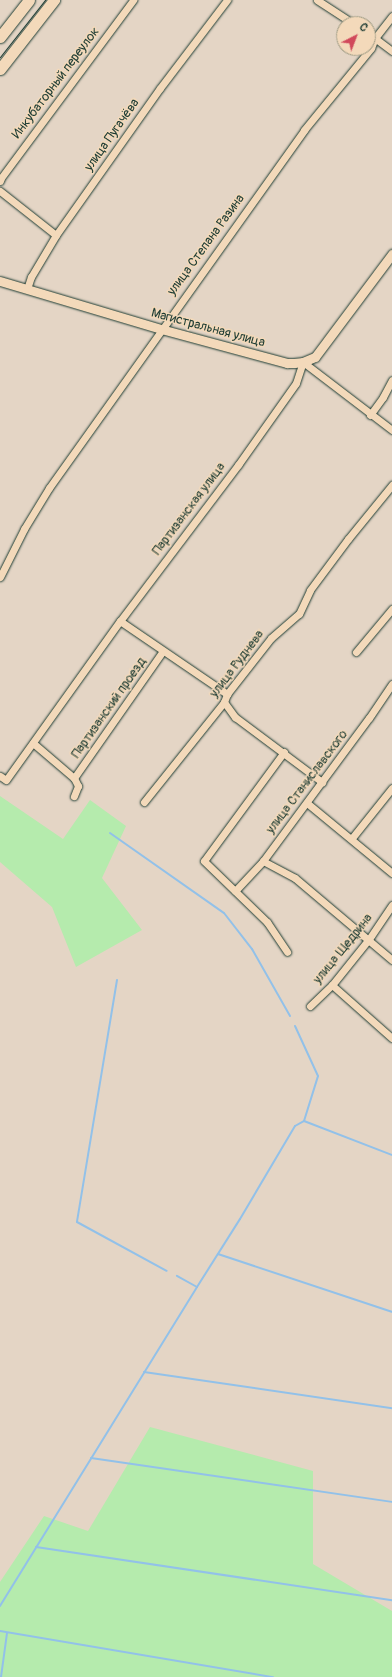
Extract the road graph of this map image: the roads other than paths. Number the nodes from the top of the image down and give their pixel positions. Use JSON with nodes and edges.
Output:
{"nodes":[{"id":1,"x":29,"y":0,"type":"edge"},
{"id":2,"x":54,"y":0,"type":"edge"},
{"id":3,"x":132,"y":0,"type":"edge"},
{"id":4,"x":227,"y":0,"type":"edge"},
{"id":5,"x":318,"y":0,"type":"edge"},
{"id":6,"x":342,"y":16,"type":"edge"},
{"id":7,"x":392,"y":16,"type":"edge"},
{"id":8,"x":0,"y":37,"type":"edge"},
{"id":9,"x":376,"y":37,"type":"edge"},
{"id":10,"x":376,"y":39,"type":"edge"},
{"id":11,"x":392,"y":51,"type":"edge"},
{"id":12,"x":365,"y":56,"type":"edge"},
{"id":13,"x":0,"y":69,"type":"edge"},
{"id":14,"x":0,"y":181,"type":"edge"},
{"id":15,"x":0,"y":191,"type":"edge"},
{"id":16,"x":56,"y":235,"type":"junction"},
{"id":17,"x":392,"y":254,"type":"edge"},
{"id":18,"x":0,"y":281,"type":"edge"},
{"id":19,"x":27,"y":289,"type":"junction"},
{"id":20,"x":161,"y":329,"type":"junction"},
{"id":21,"x":303,"y":362,"type":"junction"},
{"id":22,"x":392,"y":380,"type":"edge"},
{"id":23,"x":370,"y":414,"type":"junction"},
{"id":24,"x":392,"y":430,"type":"edge"},
{"id":25,"x":392,"y":485,"type":"edge"},
{"id":26,"x":0,"y":577,"type":"edge"},
{"id":27,"x":392,"y":609,"type":"edge"},
{"id":28,"x":120,"y":621,"type":"junction"},
{"id":29,"x":163,"y":651,"type":"junction"},
{"id":30,"x":356,"y":652,"type":"dead end"},
{"id":31,"x":392,"y":684,"type":"edge"},
{"id":32,"x":227,"y":694,"type":"junction"},
{"id":33,"x":224,"y":702,"type":"junction"},
{"id":34,"x":33,"y":743,"type":"junction"},
{"id":35,"x":284,"y":752,"type":"junction"},
{"id":36,"x":3,"y":778,"type":"edge"},
{"id":37,"x":74,"y":778,"type":"junction"},
{"id":38,"x":322,"y":782,"type":"junction"},
{"id":39,"x":392,"y":788,"type":"edge"},
{"id":40,"x":74,"y":796,"type":"dead end"},
{"id":41,"x":144,"y":802,"type":"dead end"},
{"id":42,"x":307,"y":803,"type":"junction"},
{"id":43,"x":352,"y":838,"type":"junction"},
{"id":44,"x":263,"y":861,"type":"junction"},
{"id":45,"x":392,"y":873,"type":"edge"},
{"id":46,"x":236,"y":891,"type":"junction"},
{"id":47,"x":392,"y":905,"type":"edge"},
{"id":48,"x":369,"y":939,"type":"junction"},
{"id":49,"x":287,"y":952,"type":"dead end"},
{"id":50,"x":392,"y":960,"type":"edge"},
{"id":51,"x":332,"y":985,"type":"junction"},
{"id":52,"x":310,"y":1006,"type":"dead end"},
{"id":53,"x":392,"y":1038,"type":"edge"}],
"edges":[{"from":1,"to":8,"type":"main road"},
{"from":2,"to":13,"type":"main road"},
{"from":3,"to":14,"type":"street","name":"Инкубаторный переулок"},
{"from":4,"to":16,"type":"street","name":"улица Пугачёва"},
{"from":5,"to":6,"type":"street"},
{"from":7,"to":9,"type":"street","name":"улица Степана Разина"},
{"from":10,"to":11,"type":"street"},
{"from":12,"to":20,"type":"street","name":"улица Степана Разина"},
{"from":15,"to":16,"type":"street"},
{"from":16,"to":19,"type":"street","name":"улица Пугачёва"},
{"from":17,"to":21,"type":"street"},
{"from":18,"to":19,"type":"street","name":"Магистральная улица"},
{"from":19,"to":20,"type":"street","name":"Магистральная улица"},
{"from":20,"to":21,"type":"street","name":"Магистральная улица"},
{"from":20,"to":26,"type":"street","name":"улица Степана Разина"},
{"from":21,"to":23,"type":"street"},
{"from":21,"to":28,"type":"street","name":"Партизанская улица"},
{"from":22,"to":23,"type":"street"},
{"from":23,"to":24,"type":"street"},
{"from":25,"to":32,"type":"street","name":"улица Руднева"},
{"from":27,"to":30,"type":"street"},
{"from":28,"to":29,"type":"street","name":"Партизанский проезд"},
{"from":28,"to":34,"type":"street","name":"Партизанская улица"},
{"from":29,"to":32,"type":"street","name":"Партизанский проезд"},
{"from":29,"to":37,"type":"street","name":"Партизанский проезд"},
{"from":31,"to":38,"type":"street","name":"улица Станиславского"},
{"from":32,"to":33,"type":"street","name":"улица Руднева"},
{"from":33,"to":35,"type":"street"},
{"from":33,"to":41,"type":"street","name":"улица Руднева"},
{"from":34,"to":36,"type":"street","name":"Партизанская улица"},
{"from":34,"to":37,"type":"street"},
{"from":35,"to":38,"type":"street"},
{"from":35,"to":46,"type":"street"},
{"from":37,"to":40,"type":"street"},
{"from":38,"to":42,"type":"street","name":"улица Станиславского"},
{"from":39,"to":43,"type":"street"},
{"from":42,"to":43,"type":"street"},
{"from":42,"to":44,"type":"street","name":"улица Станиславского"},
{"from":43,"to":45,"type":"street"},
{"from":44,"to":46,"type":"street","name":"улица Станиславского"},
{"from":44,"to":48,"type":"street"},
{"from":46,"to":49,"type":"street"},
{"from":47,"to":48,"type":"street","name":"улица Щедрина"},
{"from":48,"to":50,"type":"street"},
{"from":48,"to":51,"type":"street","name":"улица Щедрина"},
{"from":51,"to":52,"type":"street","name":"улица Щедрина"},
{"from":51,"to":53,"type":"street"}]}
